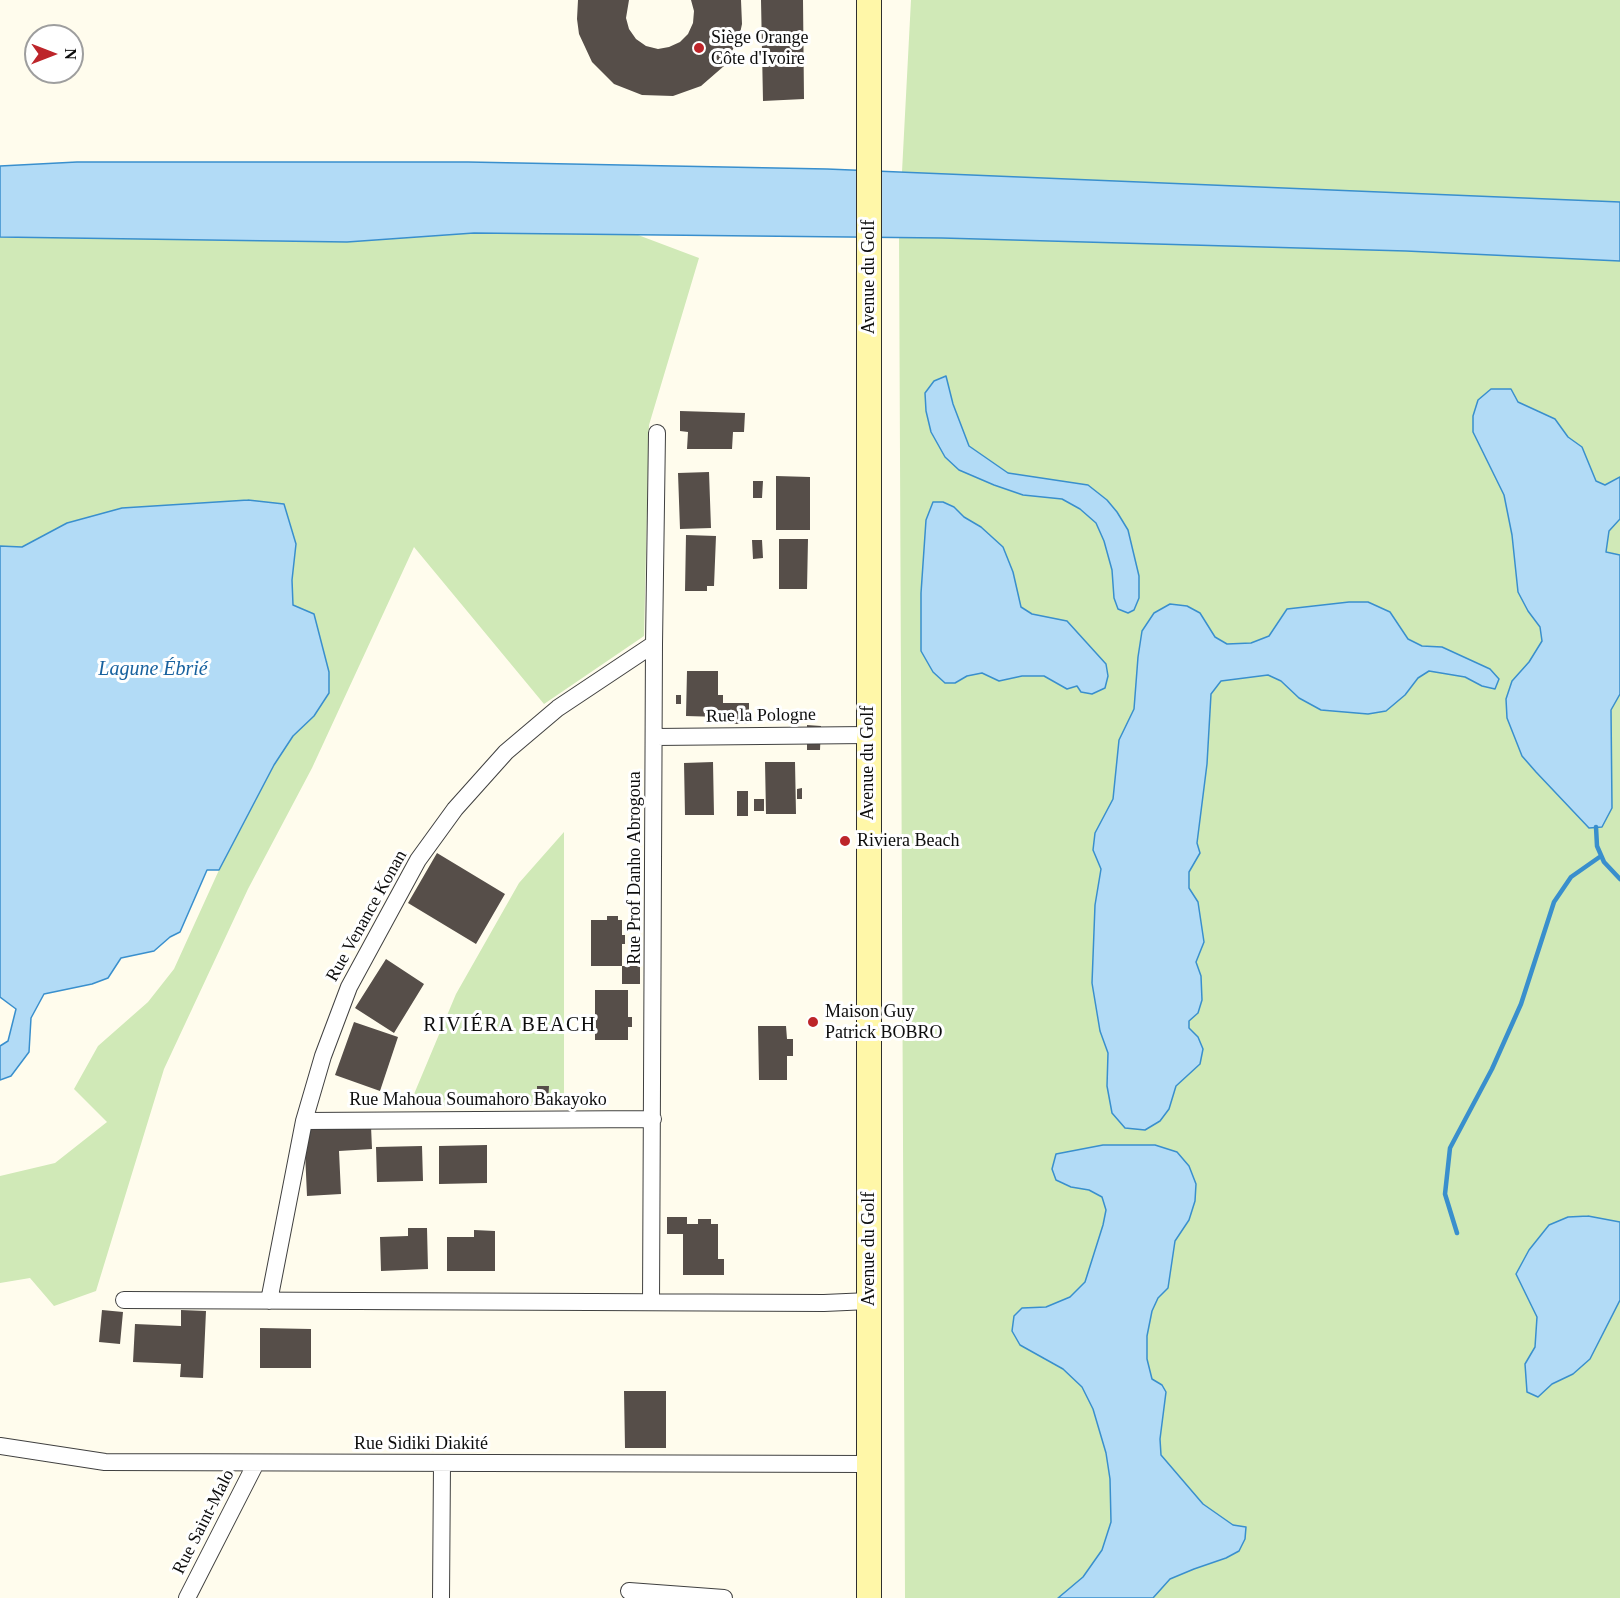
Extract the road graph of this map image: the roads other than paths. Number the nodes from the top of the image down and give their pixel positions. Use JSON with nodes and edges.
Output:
{"nodes":[{"id":1,"x":869,"y":0,"type":"edge"},
{"id":2,"x":657,"y":433,"type":"dead end"},
{"id":3,"x":654,"y":644,"type":"junction"},
{"id":4,"x":868,"y":735,"type":"junction"},
{"id":5,"x":655,"y":737,"type":"junction"},
{"id":6,"x":653,"y":1119,"type":"junction"},
{"id":7,"x":304,"y":1120,"type":"junction"},
{"id":8,"x":124,"y":1300,"type":"dead end"},
{"id":9,"x":269,"y":1301,"type":"junction"},
{"id":10,"x":869,"y":1301,"type":"junction"},
{"id":11,"x":651,"y":1302,"type":"junction"},
{"id":12,"x":0,"y":1446,"type":"edge"},
{"id":13,"x":256,"y":1463,"type":"junction"},
{"id":14,"x":442,"y":1463,"type":"junction"},
{"id":15,"x":868,"y":1464,"type":"junction"},
{"id":16,"x":630,"y":1591,"type":"dead end"},
{"id":17,"x":188,"y":1598,"type":"edge"},
{"id":18,"x":441,"y":1598,"type":"edge"},
{"id":19,"x":724,"y":1598,"type":"edge"},
{"id":20,"x":869,"y":1598,"type":"edge"}],
"edges":[{"from":1,"to":4,"type":"main road","name":"Avenue du Golf"},
{"from":2,"to":3,"type":"street","name":"Rue Prof Danho Abrogoua"},
{"from":3,"to":5,"type":"street","name":"Rue Prof Danho Abrogoua"},
{"from":3,"to":7,"type":"street","name":"Rue Venance Konan"},
{"from":4,"to":5,"type":"street","name":"Rue la Pologne"},
{"from":4,"to":10,"type":"main road","name":"Avenue du Golf"},
{"from":5,"to":6,"type":"street","name":"Rue Prof Danho Abrogoua"},
{"from":6,"to":7,"type":"street","name":"Rue Mahoua Soumahoro Bakayoko"},
{"from":6,"to":11,"type":"street","name":"Rue Prof Danho Abrogoua"},
{"from":7,"to":9,"type":"street","name":"Rue Venance Konan"},
{"from":8,"to":9,"type":"street"},
{"from":9,"to":11,"type":"street"},
{"from":10,"to":11,"type":"street"},
{"from":10,"to":15,"type":"main road","name":"Avenue du Golf"},
{"from":12,"to":13,"type":"street","name":"Rue Sidiki Diakité"},
{"from":13,"to":14,"type":"street","name":"Rue Sidiki Diakité"},
{"from":13,"to":17,"type":"street","name":"Rue Saint-Malo"},
{"from":14,"to":15,"type":"street","name":"Rue Sidiki Diakité"},
{"from":14,"to":18,"type":"street"},
{"from":15,"to":20,"type":"main road","name":"Avenue du Golf"},
{"from":16,"to":19,"type":"street"}]}
